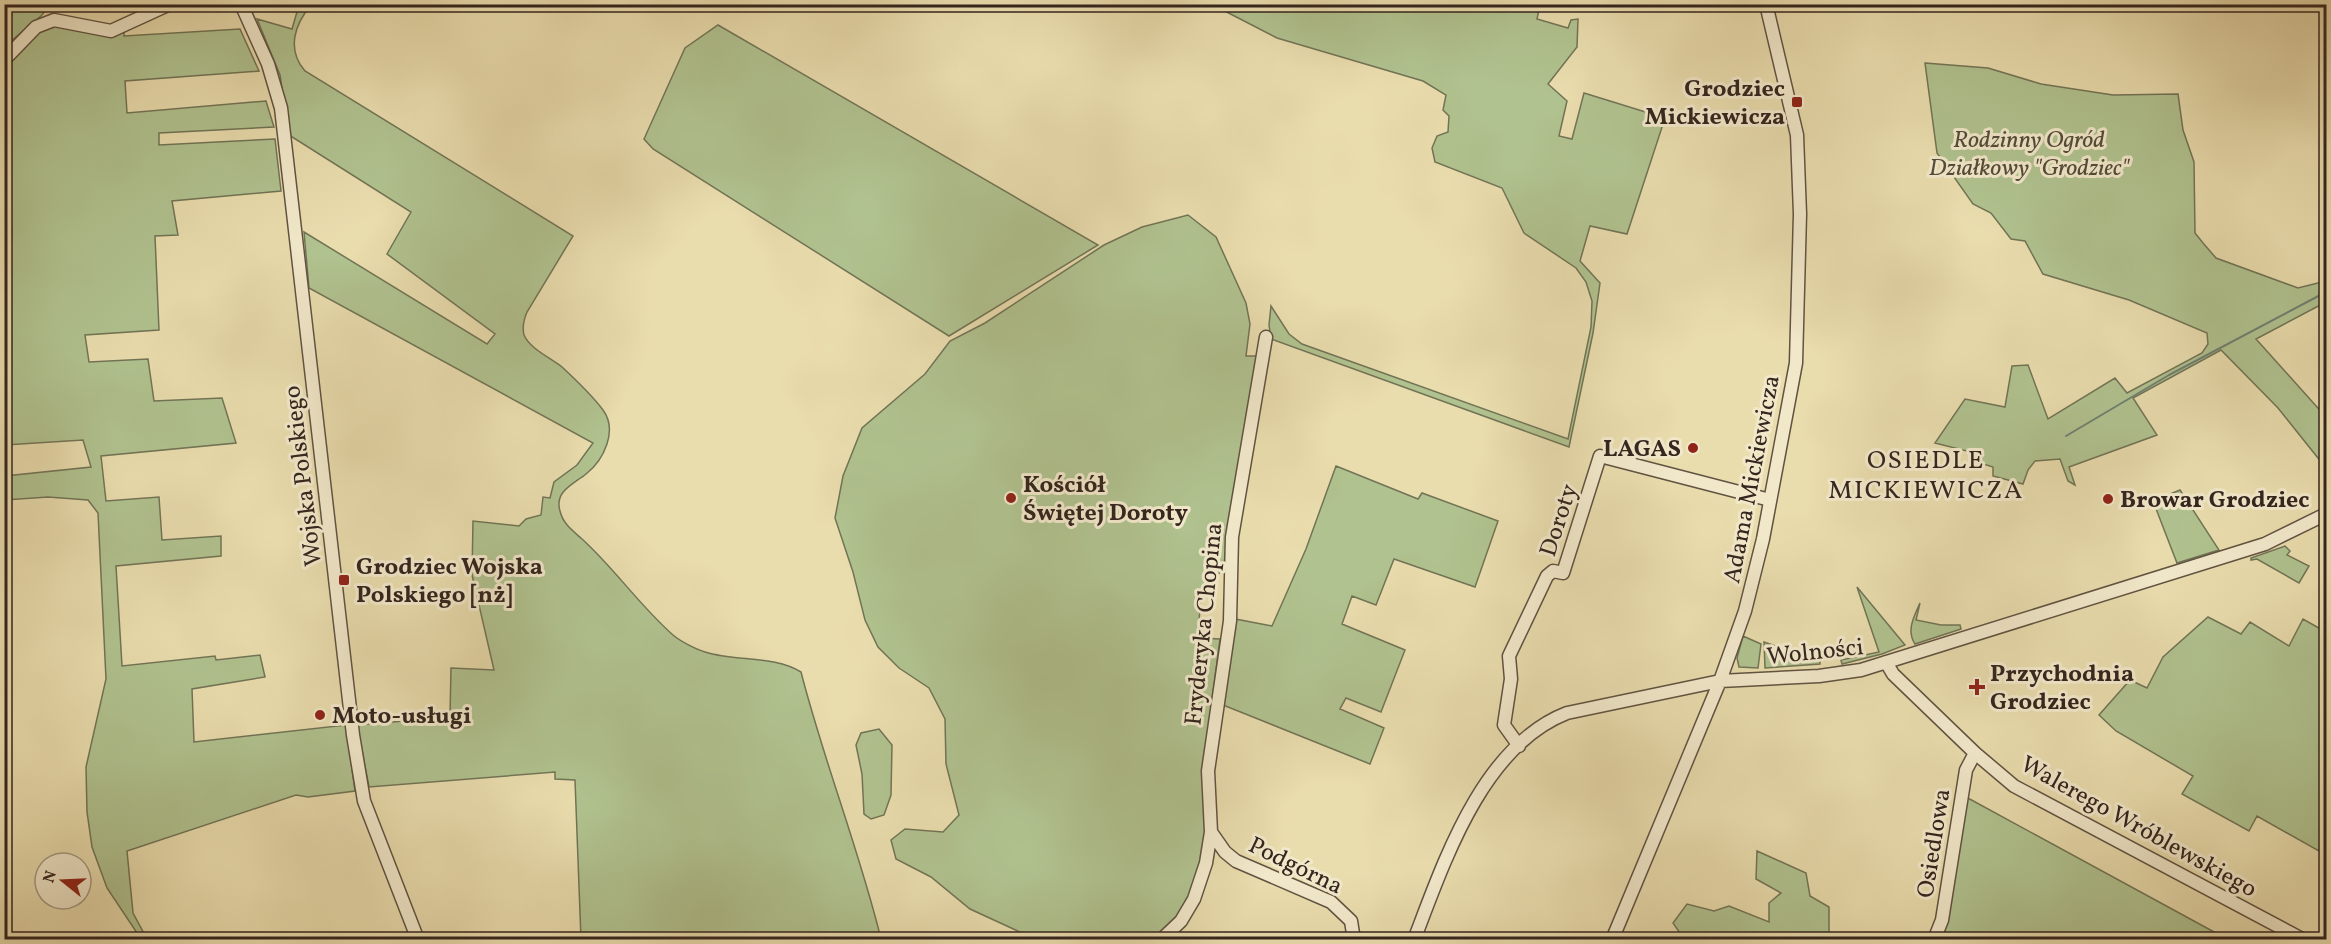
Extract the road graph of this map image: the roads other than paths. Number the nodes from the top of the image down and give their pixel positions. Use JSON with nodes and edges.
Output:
{"nodes":[{"id":1,"x":170,"y":4,"type":"edge"},
{"id":2,"x":1766,"y":4,"type":"edge"},
{"id":3,"x":239,"y":5,"type":"edge"},
{"id":4,"x":4,"y":60,"type":"edge"},
{"id":5,"x":1266,"y":338,"type":"dead end"},
{"id":6,"x":1770,"y":500,"type":"junction"},
{"id":7,"x":2326,"y":514,"type":"edge"},
{"id":8,"x":1886,"y":662,"type":"junction"},
{"id":9,"x":1720,"y":681,"type":"junction"},
{"id":10,"x":1519,"y":746,"type":"junction"},
{"id":11,"x":1975,"y":753,"type":"junction"},
{"id":12,"x":1211,"y":832,"type":"junction"},
{"id":13,"x":418,"y":939,"type":"edge"},
{"id":14,"x":1161,"y":939,"type":"edge"},
{"id":15,"x":1354,"y":939,"type":"edge"},
{"id":16,"x":1414,"y":939,"type":"edge"},
{"id":17,"x":1612,"y":939,"type":"edge"},
{"id":18,"x":1934,"y":939,"type":"edge"},
{"id":19,"x":2304,"y":939,"type":"edge"}],
"edges":[{"from":1,"to":4,"type":"street"},
{"from":2,"to":6,"type":"street","name":"Adama Mickiewicza"},
{"from":3,"to":13,"type":"street","name":"Wojska Polskiego"},
{"from":5,"to":12,"type":"street","name":"Fryderyka Chopina"},
{"from":6,"to":9,"type":"street","name":"Adama Mickiewicza"},
{"from":6,"to":10,"type":"street","name":"Doroty"},
{"from":7,"to":8,"type":"street","name":"Wolności"},
{"from":8,"to":9,"type":"street","name":"Wolności"},
{"from":8,"to":11,"type":"street","name":"Walerego Wróblewskiego"},
{"from":9,"to":10,"type":"street","name":"Wolności"},
{"from":9,"to":17,"type":"street","name":"Adama Mickiewicza"},
{"from":10,"to":16,"type":"street","name":"Wolności"},
{"from":11,"to":18,"type":"street","name":"Osiedlowa"},
{"from":11,"to":19,"type":"street","name":"Walerego Wróblewskiego"},
{"from":12,"to":14,"type":"street","name":"Fryderyka Chopina"},
{"from":12,"to":15,"type":"street","name":"Podgórna"}]}
